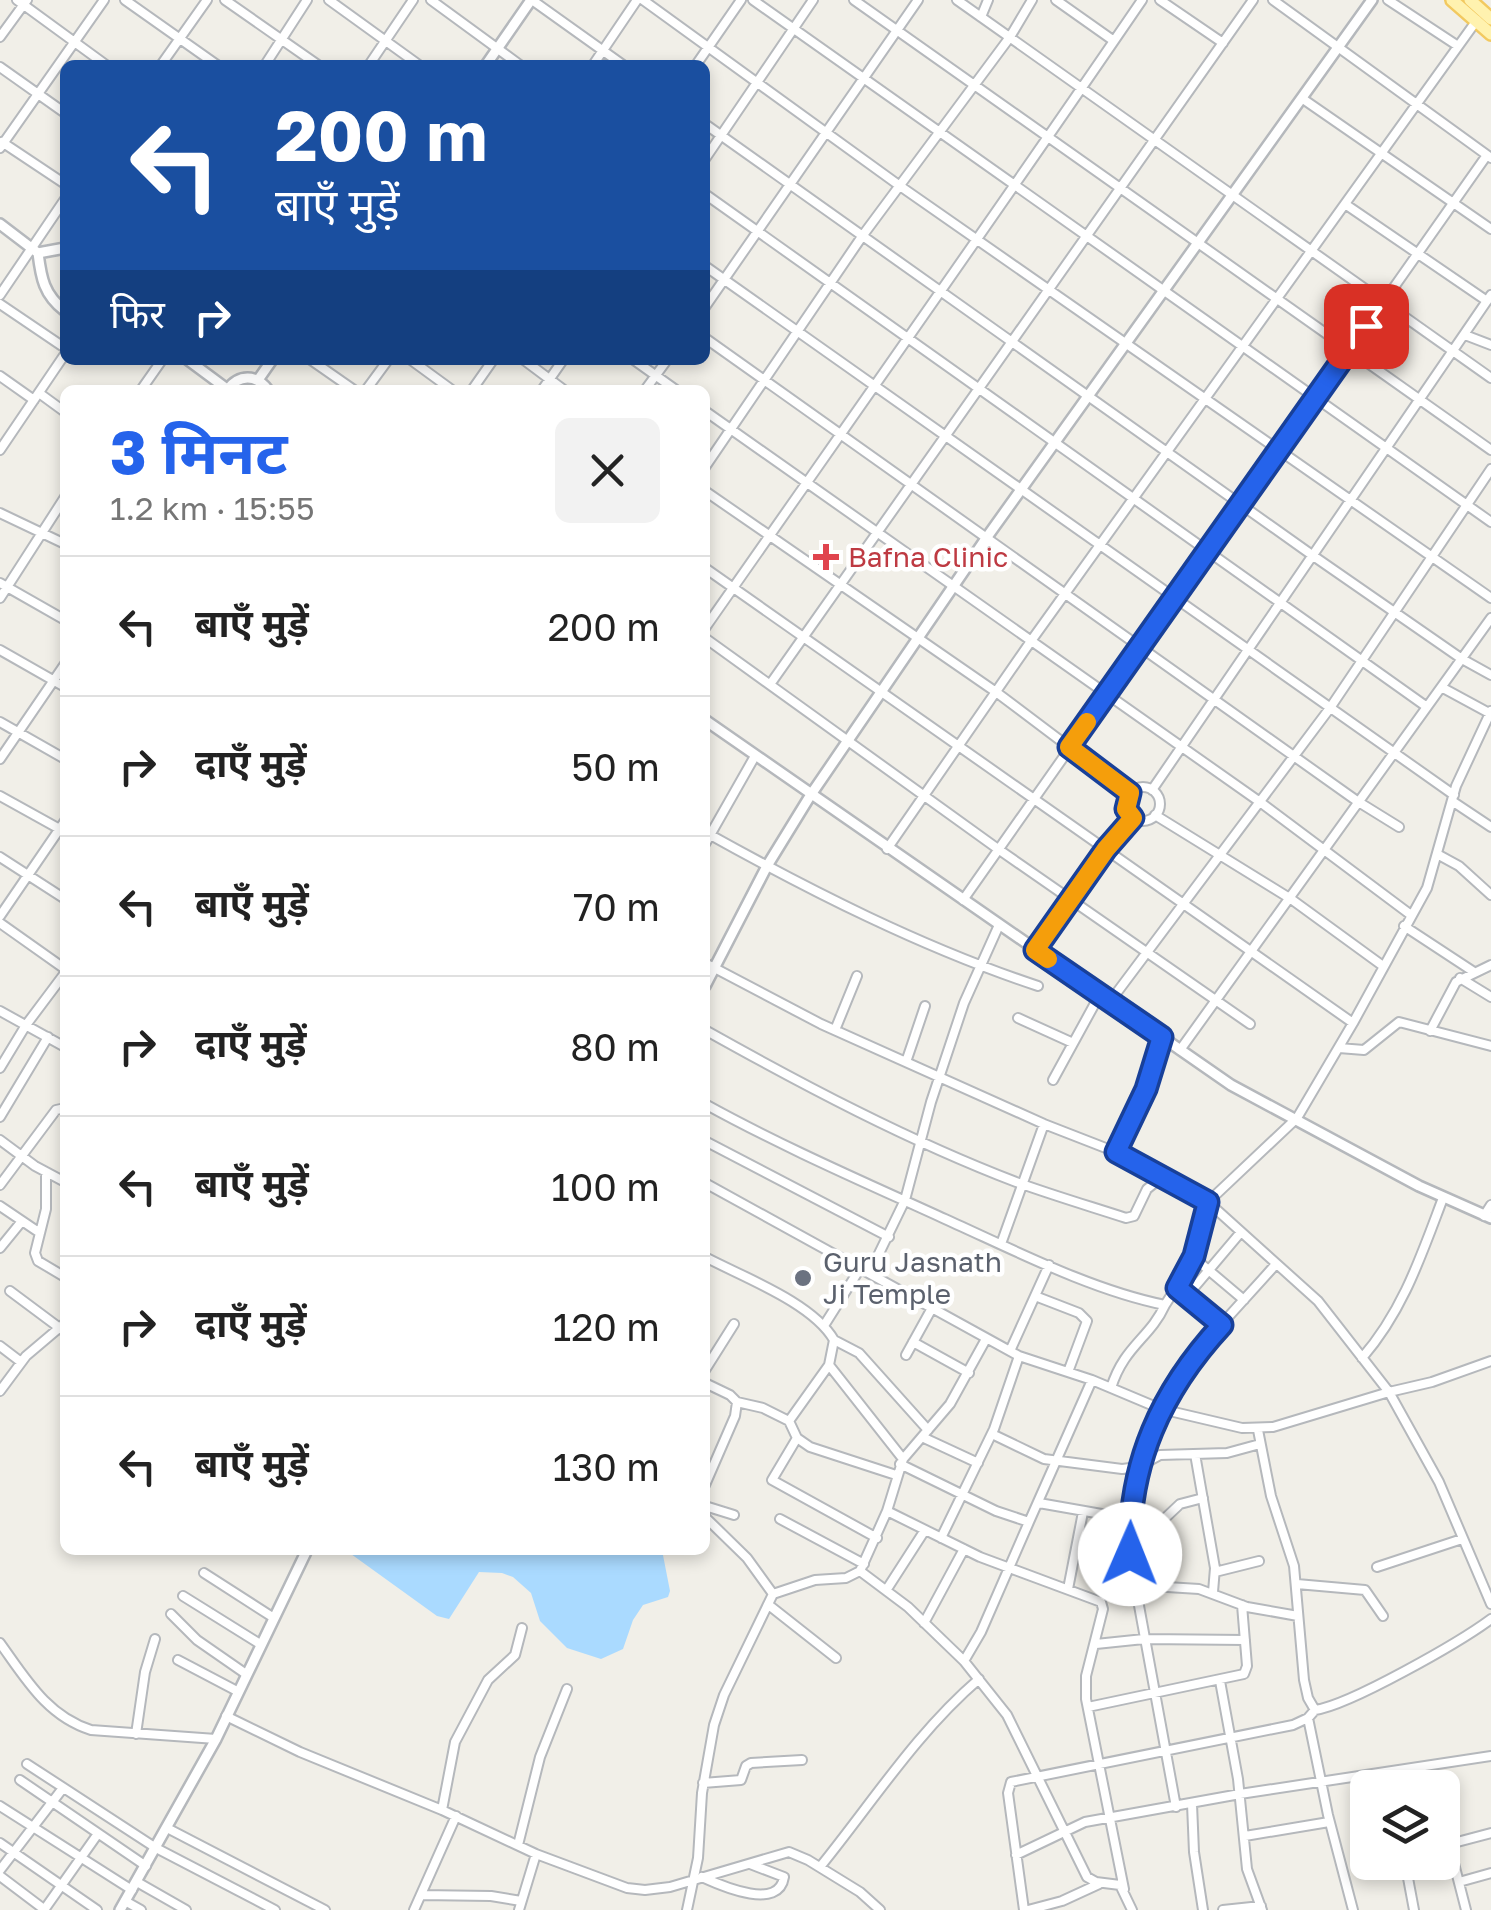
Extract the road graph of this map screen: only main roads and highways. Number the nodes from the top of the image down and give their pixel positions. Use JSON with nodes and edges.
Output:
{"nodes":[{"id":1,"x":1452,"y":0,"type":"edge"},
{"id":2,"x":1470,"y":0,"type":"edge"},
{"id":3,"x":1491,"y":19,"type":"edge"},
{"id":4,"x":1491,"y":34,"type":"edge"}],
"edges":[{"from":1,"to":4,"type":"main road"},
{"from":2,"to":3,"type":"main road"}]}
